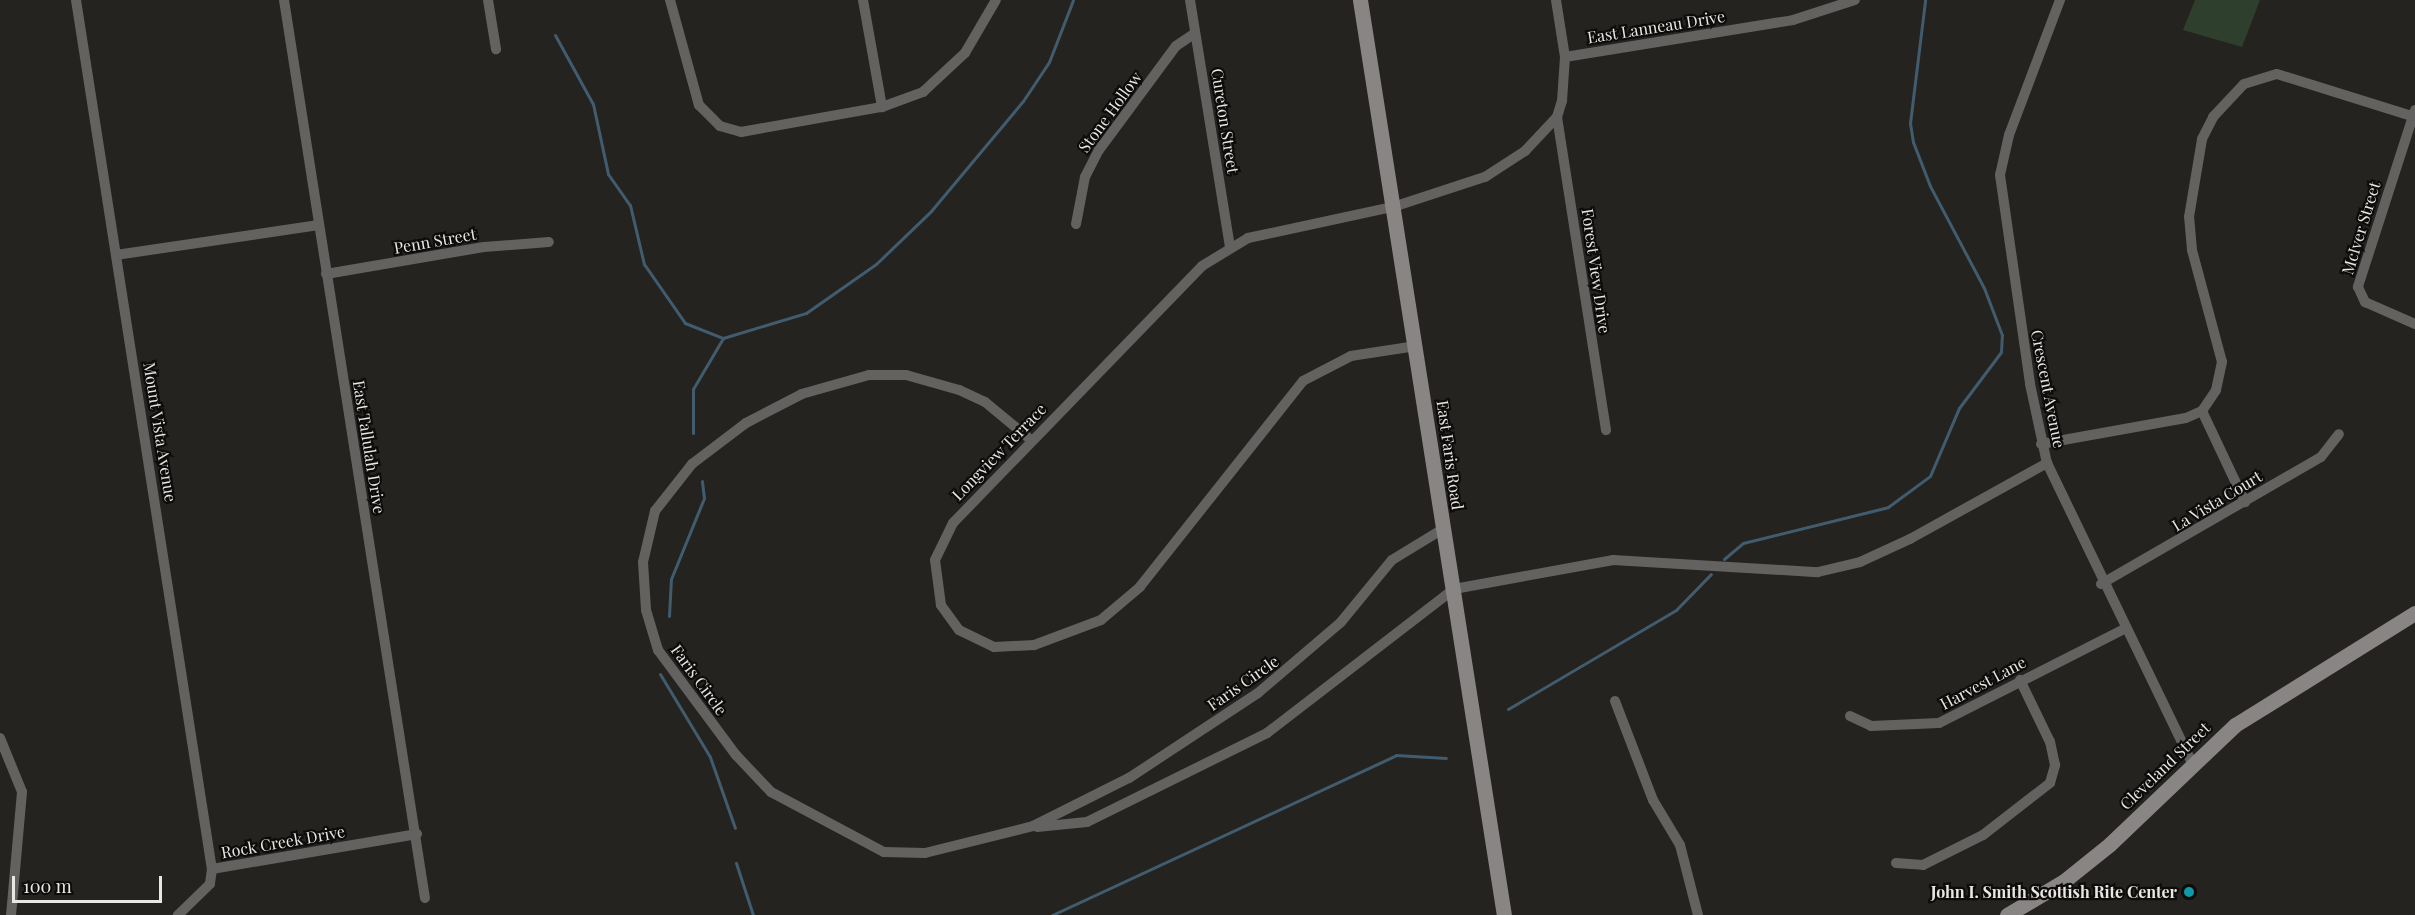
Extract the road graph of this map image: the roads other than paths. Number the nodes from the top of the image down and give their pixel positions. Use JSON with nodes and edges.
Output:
{"nodes":[{"id":1,"x":76,"y":0,"type":"edge"},
{"id":2,"x":284,"y":0,"type":"edge"},
{"id":3,"x":488,"y":0,"type":"edge"},
{"id":4,"x":670,"y":0,"type":"edge"},
{"id":5,"x":863,"y":0,"type":"edge"},
{"id":6,"x":996,"y":0,"type":"edge"},
{"id":7,"x":1190,"y":0,"type":"edge"},
{"id":8,"x":1360,"y":0,"type":"edge"},
{"id":9,"x":1556,"y":0,"type":"edge"},
{"id":10,"x":1855,"y":0,"type":"edge"},
{"id":11,"x":2060,"y":0,"type":"edge"},
{"id":12,"x":1195,"y":33,"type":"junction"},
{"id":13,"x":496,"y":49,"type":"dead end"},
{"id":14,"x":1565,"y":57,"type":"junction"},
{"id":15,"x":882,"y":107,"type":"junction"},
{"id":16,"x":2414,"y":114,"type":"edge"},
{"id":17,"x":1557,"y":117,"type":"junction"},
{"id":18,"x":1393,"y":207,"type":"junction"},
{"id":19,"x":1076,"y":224,"type":"dead end"},
{"id":20,"x":319,"y":225,"type":"junction"},
{"id":21,"x":549,"y":242,"type":"dead end"},
{"id":22,"x":1230,"y":246,"type":"junction"},
{"id":23,"x":116,"y":255,"type":"junction"},
{"id":24,"x":326,"y":274,"type":"junction"},
{"id":25,"x":2415,"y":324,"type":"edge"},
{"id":26,"x":1416,"y":346,"type":"junction"},
{"id":27,"x":2202,"y":411,"type":"junction"},
{"id":28,"x":1606,"y":430,"type":"dead end"},
{"id":29,"x":2339,"y":434,"type":"dead end"},
{"id":30,"x":1031,"y":440,"type":"junction"},
{"id":31,"x":2041,"y":444,"type":"junction"},
{"id":32,"x":2047,"y":463,"type":"junction"},
{"id":33,"x":2245,"y":502,"type":"junction"},
{"id":34,"x":1443,"y":529,"type":"junction"},
{"id":35,"x":2101,"y":584,"type":"junction"},
{"id":36,"x":1454,"y":588,"type":"junction"},
{"id":37,"x":2415,"y":614,"type":"edge"},
{"id":38,"x":2124,"y":629,"type":"junction"},
{"id":39,"x":2020,"y":680,"type":"junction"},
{"id":40,"x":1615,"y":701,"type":"dead end"},
{"id":41,"x":1850,"y":716,"type":"dead end"},
{"id":42,"x":0,"y":738,"type":"edge"},
{"id":43,"x":2191,"y":761,"type":"junction"},
{"id":44,"x":1033,"y":826,"type":"junction"},
{"id":45,"x":417,"y":834,"type":"junction"},
{"id":46,"x":1896,"y":863,"type":"dead end"},
{"id":47,"x":212,"y":869,"type":"junction"},
{"id":48,"x":425,"y":898,"type":"dead end"},
{"id":49,"x":11,"y":915,"type":"edge"},
{"id":50,"x":178,"y":915,"type":"edge"},
{"id":51,"x":1504,"y":915,"type":"edge"},
{"id":52,"x":1698,"y":915,"type":"edge"},
{"id":53,"x":2007,"y":915,"type":"edge"}],
"edges":[{"from":1,"to":23,"type":"street","name":"Mount Vista Avenue"},
{"from":2,"to":20,"type":"street","name":"East Tallulah Drive"},
{"from":3,"to":13,"type":"street"},
{"from":4,"to":15,"type":"street"},
{"from":5,"to":15,"type":"street"},
{"from":6,"to":15,"type":"street"},
{"from":7,"to":12,"type":"street","name":"Cureton Street"},
{"from":8,"to":18,"type":"main road","name":"East Faris Road"},
{"from":9,"to":14,"type":"street"},
{"from":10,"to":14,"type":"street","name":"East Lanneau Drive"},
{"from":11,"to":31,"type":"street","name":"Crescent Avenue"},
{"from":12,"to":19,"type":"street","name":"Stone Hollow"},
{"from":12,"to":22,"type":"street","name":"Cureton Street"},
{"from":14,"to":17,"type":"street"},
{"from":16,"to":25,"type":"street","name":"McIver Street"},
{"from":16,"to":27,"type":"street"},
{"from":17,"to":18,"type":"street","name":"Longview Terrace"},
{"from":17,"to":28,"type":"street","name":"Forest View Drive"},
{"from":18,"to":22,"type":"street","name":"Longview Terrace"},
{"from":18,"to":26,"type":"main road","name":"East Faris Road"},
{"from":20,"to":23,"type":"street"},
{"from":20,"to":24,"type":"street","name":"East Tallulah Drive"},
{"from":21,"to":24,"type":"street","name":"Penn Street"},
{"from":22,"to":30,"type":"street","name":"Longview Terrace"},
{"from":23,"to":47,"type":"street","name":"Mount Vista Avenue"},
{"from":24,"to":45,"type":"street","name":"East Tallulah Drive"},
{"from":26,"to":30,"type":"street","name":"Longview Terrace"},
{"from":26,"to":34,"type":"main road","name":"East Faris Road"},
{"from":27,"to":31,"type":"street"},
{"from":27,"to":33,"type":"street"},
{"from":29,"to":33,"type":"street","name":"La Vista Court"},
{"from":30,"to":44,"type":"street","name":"Faris Circle"},
{"from":31,"to":32,"type":"street","name":"Crescent Avenue"},
{"from":32,"to":35,"type":"street","name":"Crescent Avenue"},
{"from":32,"to":36,"type":"street"},
{"from":33,"to":35,"type":"street","name":"La Vista Court"},
{"from":34,"to":36,"type":"main road","name":"East Faris Road"},
{"from":34,"to":44,"type":"street","name":"Faris Circle"},
{"from":35,"to":38,"type":"street","name":"Crescent Avenue"},
{"from":36,"to":44,"type":"street","name":"Faris Circle"},
{"from":36,"to":51,"type":"main road","name":"East Faris Road"},
{"from":37,"to":43,"type":"main road","name":"Cleveland Street"},
{"from":38,"to":39,"type":"street","name":"Harvest Lane"},
{"from":38,"to":43,"type":"street","name":"Crescent Avenue"},
{"from":39,"to":41,"type":"street","name":"Harvest Lane"},
{"from":39,"to":46,"type":"street"},
{"from":40,"to":52,"type":"street"},
{"from":42,"to":49,"type":"street"},
{"from":43,"to":53,"type":"main road","name":"Cleveland Street"},
{"from":45,"to":47,"type":"street","name":"Rock Creek Drive"},
{"from":45,"to":48,"type":"street","name":"East Tallulah Drive"},
{"from":47,"to":50,"type":"street","name":"Rock Creek Drive"}]}
